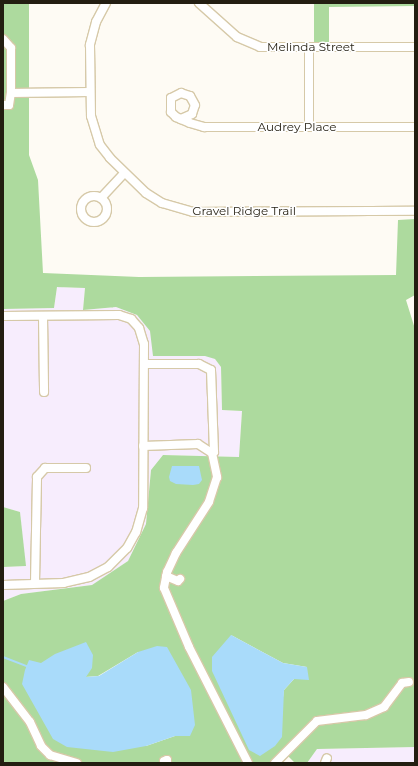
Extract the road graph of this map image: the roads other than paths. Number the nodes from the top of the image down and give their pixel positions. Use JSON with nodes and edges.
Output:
{"nodes":[{"id":1,"x":106,"y":3,"type":"edge"},
{"id":2,"x":199,"y":3,"type":"edge"},
{"id":3,"x":3,"y":39,"type":"edge"},
{"id":4,"x":415,"y":47,"type":"edge"},
{"id":5,"x":309,"y":48,"type":"junction"},
{"id":6,"x":90,"y":92,"type":"junction"},
{"id":7,"x":11,"y":94,"type":"junction"},
{"id":8,"x":3,"y":105,"type":"edge"},
{"id":9,"x":181,"y":119,"type":"dead end"},
{"id":10,"x":309,"y":127,"type":"junction"},
{"id":11,"x":415,"y":127,"type":"edge"},
{"id":12,"x":124,"y":173,"type":"junction"},
{"id":13,"x":101,"y":198,"type":"dead end"},
{"id":14,"x":415,"y":211,"type":"edge"},
{"id":15,"x":3,"y":316,"type":"edge"},
{"id":16,"x":43,"y":316,"type":"junction"},
{"id":17,"x":144,"y":364,"type":"junction"},
{"id":18,"x":44,"y":392,"type":"dead end"},
{"id":19,"x":143,"y":446,"type":"junction"},
{"id":20,"x":212,"y":453,"type":"junction"},
{"id":21,"x":86,"y":468,"type":"dead end"},
{"id":22,"x":166,"y":576,"type":"junction"},
{"id":23,"x":180,"y":579,"type":"dead end"},
{"id":24,"x":35,"y":583,"type":"junction"},
{"id":25,"x":3,"y":585,"type":"edge"},
{"id":26,"x":409,"y":682,"type":"dead end"},
{"id":27,"x":3,"y":687,"type":"edge"},
{"id":28,"x":77,"y":763,"type":"edge"},
{"id":29,"x":248,"y":763,"type":"edge"},
{"id":30,"x":275,"y":763,"type":"edge"}],
"edges":[{"from":1,"to":6,"type":"street","name":"Gravel Ridge Trail"},
{"from":2,"to":5,"type":"street","name":"Melinda Street"},
{"from":3,"to":7,"type":"street"},
{"from":4,"to":5,"type":"street","name":"Melinda Street"},
{"from":5,"to":10,"type":"street"},
{"from":6,"to":7,"type":"street"},
{"from":6,"to":12,"type":"street","name":"Gravel Ridge Trail"},
{"from":7,"to":8,"type":"street"},
{"from":9,"to":10,"type":"street","name":"Audrey Place"},
{"from":10,"to":11,"type":"street","name":"Audrey Place"},
{"from":12,"to":13,"type":"street"},
{"from":12,"to":14,"type":"street","name":"Gravel Ridge Trail"},
{"from":15,"to":16,"type":"street"},
{"from":16,"to":17,"type":"street"},
{"from":16,"to":18,"type":"street"},
{"from":17,"to":19,"type":"street"},
{"from":17,"to":20,"type":"street"},
{"from":19,"to":20,"type":"street"},
{"from":19,"to":24,"type":"street"},
{"from":20,"to":22,"type":"street"},
{"from":21,"to":24,"type":"street"},
{"from":22,"to":23,"type":"street"},
{"from":22,"to":29,"type":"street"},
{"from":24,"to":25,"type":"street"},
{"from":26,"to":30,"type":"street"},
{"from":27,"to":28,"type":"street"}]}
